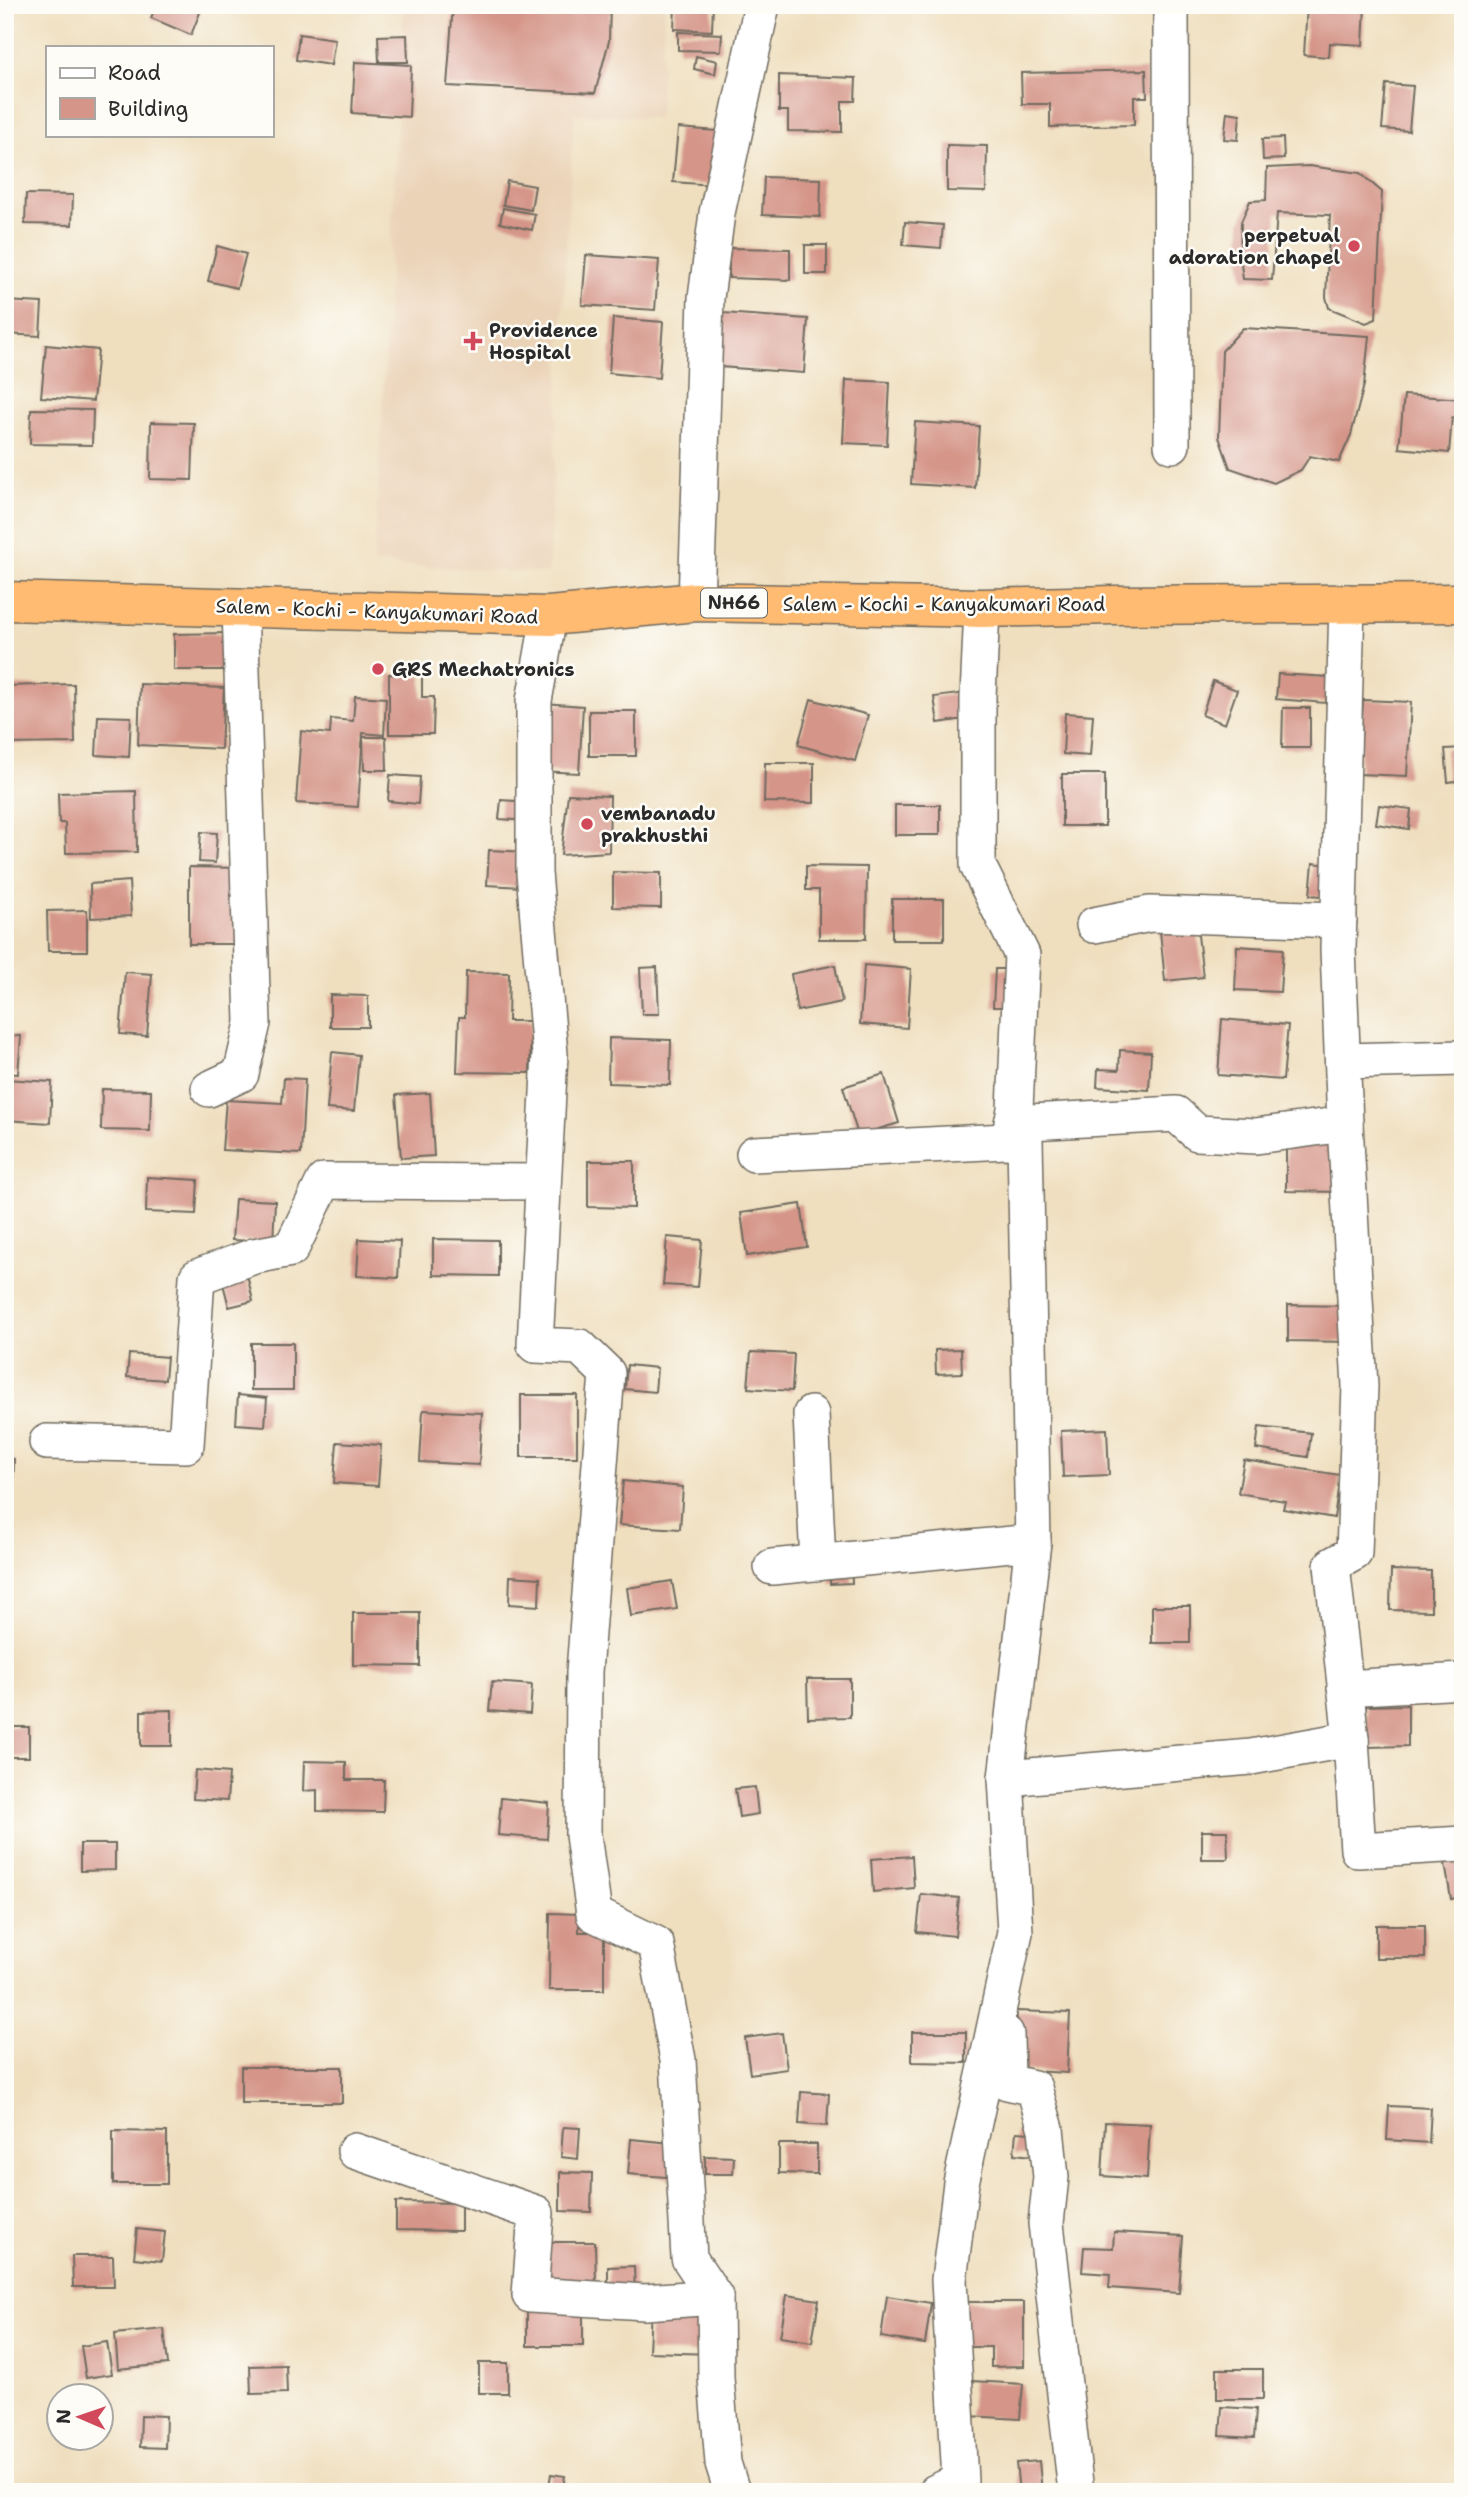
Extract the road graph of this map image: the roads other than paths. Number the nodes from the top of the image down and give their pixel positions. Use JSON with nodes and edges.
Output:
{"nodes":[{"id":1,"x":762,"y":5,"type":"edge"},
{"id":2,"x":1171,"y":5,"type":"edge"},
{"id":3,"x":1172,"y":445,"type":"dead end"},
{"id":4,"x":5,"y":601,"type":"edge"},
{"id":5,"x":696,"y":602,"type":"junction"},
{"id":6,"x":1347,"y":603,"type":"junction"},
{"id":7,"x":1463,"y":603,"type":"edge"},
{"id":8,"x":240,"y":607,"type":"junction"},
{"id":9,"x":982,"y":608,"type":"junction"},
{"id":10,"x":549,"y":616,"type":"junction"},
{"id":11,"x":1339,"y":920,"type":"junction"},
{"id":12,"x":1094,"y":925,"type":"dead end"},
{"id":13,"x":1463,"y":1058,"type":"edge"},
{"id":14,"x":1343,"y":1061,"type":"junction"},
{"id":15,"x":209,"y":1089,"type":"dead end"},
{"id":16,"x":1345,"y":1124,"type":"junction"},
{"id":17,"x":1010,"y":1132,"type":"junction"},
{"id":18,"x":754,"y":1154,"type":"dead end"},
{"id":19,"x":543,"y":1182,"type":"junction"},
{"id":20,"x":811,"y":1414,"type":"dead end"},
{"id":21,"x":47,"y":1442,"type":"dead end"},
{"id":22,"x":1033,"y":1542,"type":"junction"},
{"id":23,"x":818,"y":1563,"type":"junction"},
{"id":24,"x":772,"y":1567,"type":"dead end"},
{"id":25,"x":1463,"y":1681,"type":"edge"},
{"id":26,"x":1345,"y":1688,"type":"junction"},
{"id":27,"x":1351,"y":1739,"type":"junction"},
{"id":28,"x":1006,"y":1778,"type":"junction"},
{"id":29,"x":1463,"y":1844,"type":"edge"},
{"id":30,"x":1004,"y":1985,"type":"junction"},
{"id":31,"x":355,"y":2151,"type":"dead end"},
{"id":32,"x":715,"y":2297,"type":"junction"},
{"id":33,"x":732,"y":2492,"type":"edge"},
{"id":34,"x":936,"y":2492,"type":"edge"},
{"id":35,"x":1076,"y":2492,"type":"edge"}],
"edges":[{"from":1,"to":5,"type":"street"},
{"from":2,"to":3,"type":"street"},
{"from":4,"to":8,"type":"highway","name":"Salem - Kochi - Kanyakumari Road","number":"NH66"},
{"from":5,"to":9,"type":"highway","name":"Salem - Kochi - Kanyakumari Road","number":"NH66"},
{"from":5,"to":10,"type":"highway","name":"Salem - Kochi - Kanyakumari Road","number":"NH66"},
{"from":6,"to":7,"type":"highway","name":"Salem - Kochi - Kanyakumari Road","number":"NH66"},
{"from":6,"to":9,"type":"highway","name":"Salem - Kochi - Kanyakumari Road","number":"NH66"},
{"from":6,"to":11,"type":"street"},
{"from":8,"to":10,"type":"highway","name":"Salem - Kochi - Kanyakumari Road","number":"NH66"},
{"from":8,"to":15,"type":"street"},
{"from":9,"to":17,"type":"street"},
{"from":10,"to":19,"type":"street"},
{"from":11,"to":12,"type":"street"},
{"from":11,"to":14,"type":"street"},
{"from":13,"to":14,"type":"street"},
{"from":14,"to":16,"type":"street"},
{"from":16,"to":17,"type":"street"},
{"from":16,"to":26,"type":"street"},
{"from":17,"to":18,"type":"street"},
{"from":17,"to":22,"type":"street"},
{"from":19,"to":21,"type":"street"},
{"from":19,"to":32,"type":"street"},
{"from":20,"to":23,"type":"street"},
{"from":22,"to":23,"type":"street"},
{"from":22,"to":28,"type":"street"},
{"from":23,"to":24,"type":"street"},
{"from":25,"to":26,"type":"street"},
{"from":26,"to":27,"type":"street"},
{"from":27,"to":28,"type":"street"},
{"from":27,"to":29,"type":"street"},
{"from":28,"to":30,"type":"street"},
{"from":30,"to":34,"type":"street"},
{"from":30,"to":35,"type":"street"},
{"from":31,"to":32,"type":"street"},
{"from":32,"to":33,"type":"street"}]}
